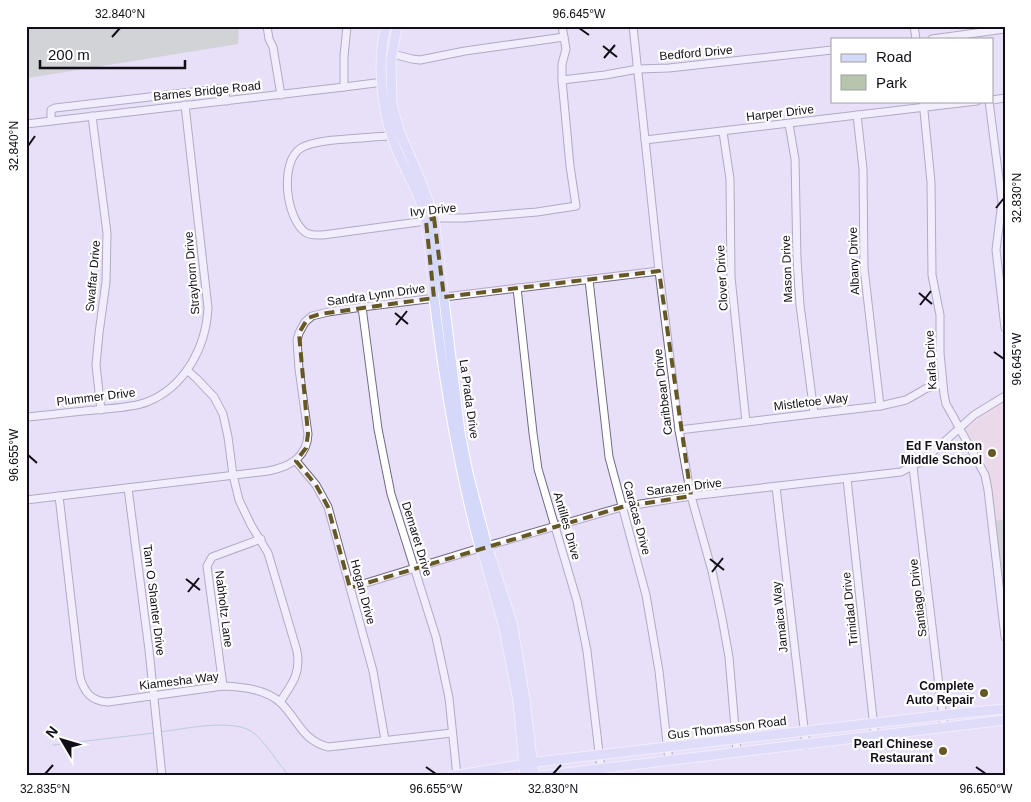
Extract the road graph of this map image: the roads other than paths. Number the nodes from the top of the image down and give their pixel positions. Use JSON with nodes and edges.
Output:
{"nodes":[{"id":1,"x":267,"y":26,"type":"edge"},
{"id":2,"x":347,"y":26,"type":"edge"},
{"id":3,"x":386,"y":26,"type":"edge"},
{"id":4,"x":397,"y":26,"type":"edge"},
{"id":5,"x":562,"y":26,"type":"edge"},
{"id":6,"x":633,"y":26,"type":"edge"},
{"id":7,"x":1005,"y":30,"type":"edge"},
{"id":8,"x":564,"y":37,"type":"junction"},
{"id":9,"x":940,"y":38,"type":"edge"},
{"id":10,"x":831,"y":50,"type":"edge"},
{"id":11,"x":380,"y":51,"type":"junction"},
{"id":12,"x":391,"y":54,"type":"junction"},
{"id":13,"x":638,"y":69,"type":"junction"},
{"id":14,"x":562,"y":80,"type":"junction"},
{"id":15,"x":386,"y":81,"type":"junction"},
{"id":16,"x":344,"y":88,"type":"junction"},
{"id":17,"x":280,"y":95,"type":"junction"},
{"id":18,"x":227,"y":101,"type":"junction"},
{"id":19,"x":960,"y":102,"type":"edge"},
{"id":20,"x":989,"y":102,"type":"edge"},
{"id":21,"x":924,"y":104,"type":"edge"},
{"id":22,"x":185,"y":106,"type":"junction"},
{"id":23,"x":857,"y":114,"type":"junction"},
{"id":24,"x":92,"y":116,"type":"junction"},
{"id":25,"x":51,"y":120,"type":"junction"},
{"id":26,"x":26,"y":124,"type":"edge"},
{"id":27,"x":789,"y":124,"type":"junction"},
{"id":28,"x":724,"y":132,"type":"junction"},
{"id":29,"x":396,"y":134,"type":"junction"},
{"id":30,"x":646,"y":140,"type":"junction"},
{"id":31,"x":430,"y":220,"type":"junction"},
{"id":32,"x":659,"y":271,"type":"junction"},
{"id":33,"x":589,"y":280,"type":"junction"},
{"id":34,"x":517,"y":288,"type":"junction"},
{"id":35,"x":434,"y":298,"type":"junction"},
{"id":36,"x":444,"y":298,"type":"junction"},
{"id":37,"x":362,"y":307,"type":"junction"},
{"id":38,"x":1005,"y":328,"type":"edge"},
{"id":39,"x":187,"y":370,"type":"junction"},
{"id":40,"x":942,"y":384,"type":"junction"},
{"id":41,"x":1005,"y":396,"type":"edge"},
{"id":42,"x":880,"y":406,"type":"junction"},
{"id":43,"x":101,"y":410,"type":"junction"},
{"id":44,"x":814,"y":413,"type":"junction"},
{"id":45,"x":26,"y":417,"type":"edge"},
{"id":46,"x":746,"y":422,"type":"junction"},
{"id":47,"x":960,"y":428,"type":"junction"},
{"id":48,"x":679,"y":430,"type":"junction"},
{"id":49,"x":296,"y":462,"type":"junction"},
{"id":50,"x":913,"y":467,"type":"junction"},
{"id":51,"x":233,"y":475,"type":"junction"},
{"id":52,"x":847,"y":479,"type":"junction"},
{"id":53,"x":776,"y":487,"type":"junction"},
{"id":54,"x":128,"y":488,"type":"junction"},
{"id":55,"x":59,"y":496,"type":"junction"},
{"id":56,"x":690,"y":496,"type":"junction"},
{"id":57,"x":26,"y":500,"type":"edge"},
{"id":58,"x":622,"y":507,"type":"junction"},
{"id":59,"x":556,"y":527,"type":"junction"},
{"id":60,"x":261,"y":539,"type":"junction"},
{"id":61,"x":484,"y":547,"type":"junction"},
{"id":62,"x":415,"y":567,"type":"junction"},
{"id":63,"x":350,"y":588,"type":"junction"},
{"id":64,"x":1003,"y":603,"type":"edge"},
{"id":65,"x":1005,"y":637,"type":"edge"},
{"id":66,"x":223,"y":686,"type":"junction"},
{"id":67,"x":154,"y":696,"type":"junction"},
{"id":68,"x":280,"y":702,"type":"junction"},
{"id":69,"x":1005,"y":709,"type":"edge"},
{"id":70,"x":943,"y":715,"type":"junction"},
{"id":71,"x":1005,"y":720,"type":"edge"},
{"id":72,"x":873,"y":723,"type":"junction"},
{"id":73,"x":944,"y":727,"type":"junction"},
{"id":74,"x":804,"y":731,"type":"junction"},
{"id":75,"x":452,"y":733,"type":"junction"},
{"id":76,"x":875,"y":737,"type":"junction"},
{"id":77,"x":385,"y":740,"type":"junction"},
{"id":78,"x":736,"y":740,"type":"junction"},
{"id":79,"x":806,"y":745,"type":"junction"},
{"id":80,"x":667,"y":748,"type":"junction"},
{"id":81,"x":737,"y":752,"type":"junction"},
{"id":82,"x":600,"y":755,"type":"junction"},
{"id":83,"x":669,"y":761,"type":"junction"},
{"id":84,"x":528,"y":764,"type":"junction"},
{"id":85,"x":601,"y":769,"type":"junction"},
{"id":86,"x":456,"y":775,"type":"edge"},
{"id":87,"x":162,"y":776,"type":"edge"},
{"id":88,"x":452,"y":776,"type":"edge"},
{"id":89,"x":525,"y":776,"type":"edge"},
{"id":90,"x":534,"y":776,"type":"edge"},
{"id":91,"x":540,"y":776,"type":"edge"}],
"edges":[{"from":1,"to":17,"type":"street"},
{"from":2,"to":16,"type":"street"},
{"from":3,"to":11,"type":"main road","name":"La Prada Drive"},
{"from":4,"to":12,"type":"main road","name":"La Prada Drive"},
{"from":5,"to":8,"type":"street","name":"Ivy Drive"},
{"from":6,"to":13,"type":"street","name":"Caribbean Drive"},
{"from":7,"to":9,"type":"street"},
{"from":8,"to":12,"type":"street"},
{"from":8,"to":14,"type":"street","name":"Ivy Drive"},
{"from":10,"to":13,"type":"street","name":"Bedford Drive"},
{"from":11,"to":12,"type":"street"},
{"from":11,"to":15,"type":"main road","name":"La Prada Drive"},
{"from":12,"to":15,"type":"main road","name":"La Prada Drive"},
{"from":13,"to":14,"type":"street","name":"Bedford Drive"},
{"from":13,"to":30,"type":"street","name":"Caribbean Drive"},
{"from":14,"to":31,"type":"street","name":"Ivy Drive"},
{"from":15,"to":16,"type":"street","name":"Barnes Bridge Road"},
{"from":15,"to":29,"type":"main road","name":"La Prada Drive"},
{"from":16,"to":17,"type":"street","name":"Barnes Bridge Road"},
{"from":17,"to":18,"type":"street","name":"Barnes Bridge Road"},
{"from":18,"to":22,"type":"street","name":"Barnes Bridge Road"},
{"from":18,"to":25,"type":"street"},
{"from":19,"to":21,"type":"street","name":"Harper Drive"},
{"from":20,"to":38,"type":"street"},
{"from":21,"to":23,"type":"street","name":"Harper Drive"},
{"from":21,"to":40,"type":"street","name":"Karla Drive"},
{"from":22,"to":24,"type":"street","name":"Barnes Bridge Road"},
{"from":22,"to":39,"type":"street","name":"Strayhorn Drive"},
{"from":23,"to":27,"type":"street","name":"Harper Drive"},
{"from":23,"to":42,"type":"street","name":"Albany Drive"},
{"from":24,"to":25,"type":"street","name":"Barnes Bridge Road"},
{"from":24,"to":43,"type":"street","name":"Swaffar Drive"},
{"from":25,"to":26,"type":"street","name":"Barnes Bridge Road"},
{"from":27,"to":28,"type":"street","name":"Harper Drive"},
{"from":27,"to":44,"type":"street","name":"Mason Drive"},
{"from":28,"to":30,"type":"street","name":"Harper Drive"},
{"from":28,"to":46,"type":"street","name":"Clover Drive"},
{"from":29,"to":31,"type":"main road","name":"La Prada Drive"},
{"from":29,"to":31,"type":"street","name":"Ivy Drive"},
{"from":30,"to":32,"type":"street","name":"Caribbean Drive"},
{"from":31,"to":35,"type":"main road","name":"La Prada Drive"},
{"from":31,"to":36,"type":"main road","name":"La Prada Drive"},
{"from":32,"to":33,"type":"street","name":"Sandra Lynn Drive"},
{"from":32,"to":48,"type":"street","name":"Caribbean Drive"},
{"from":33,"to":34,"type":"street","name":"Sandra Lynn Drive"},
{"from":33,"to":58,"type":"street","name":"Caracas Drive"},
{"from":34,"to":36,"type":"street","name":"Sandra Lynn Drive"},
{"from":34,"to":59,"type":"street","name":"Antilles Drive"},
{"from":35,"to":36,"type":"street","name":"Sandra Lynn Drive"},
{"from":35,"to":37,"type":"street","name":"Sandra Lynn Drive"},
{"from":35,"to":61,"type":"main road","name":"La Prada Drive"},
{"from":36,"to":61,"type":"main road","name":"La Prada Drive"},
{"from":37,"to":49,"type":"street","name":"Sandra Lynn Drive"},
{"from":37,"to":62,"type":"street","name":"Demaret Drive"},
{"from":39,"to":43,"type":"street","name":"Plummer Drive"},
{"from":39,"to":51,"type":"street"},
{"from":40,"to":42,"type":"street","name":"Mistletoe Way"},
{"from":40,"to":47,"type":"street","name":"Karla Drive"},
{"from":41,"to":47,"type":"street","name":"Sarazen Drive"},
{"from":42,"to":44,"type":"street","name":"Mistletoe Way"},
{"from":43,"to":45,"type":"street","name":"Plummer Drive"},
{"from":44,"to":46,"type":"street","name":"Mistletoe Way"},
{"from":46,"to":48,"type":"street","name":"Mistletoe Way"},
{"from":47,"to":50,"type":"street","name":"Sarazen Drive"},
{"from":47,"to":64,"type":"street","name":"Karla Drive"},
{"from":48,"to":56,"type":"street","name":"Caribbean Drive"},
{"from":49,"to":51,"type":"street"},
{"from":49,"to":63,"type":"street","name":"Hogan Drive"},
{"from":50,"to":52,"type":"street","name":"Sarazen Drive"},
{"from":50,"to":70,"type":"street","name":"Santiago Drive"},
{"from":51,"to":54,"type":"street"},
{"from":51,"to":60,"type":"street"},
{"from":52,"to":53,"type":"street","name":"Sarazen Drive"},
{"from":52,"to":72,"type":"street","name":"Trinidad Drive"},
{"from":53,"to":56,"type":"street","name":"Sarazen Drive"},
{"from":53,"to":74,"type":"street","name":"Jamaica Way"},
{"from":54,"to":55,"type":"street"},
{"from":54,"to":67,"type":"street","name":"Tam O Shanter Drive"},
{"from":55,"to":57,"type":"street"},
{"from":55,"to":67,"type":"street","name":"Kiamesha Way"},
{"from":56,"to":58,"type":"street","name":"Sarazen Drive"},
{"from":56,"to":78,"type":"street","name":"Caribbean Drive"},
{"from":58,"to":59,"type":"street","name":"Sarazen Drive"},
{"from":58,"to":80,"type":"street","name":"Caracas Drive"},
{"from":59,"to":61,"type":"street","name":"Sarazen Drive"},
{"from":59,"to":82,"type":"street","name":"Antilles Drive"},
{"from":60,"to":66,"type":"street","name":"Nabholtz Lane"},
{"from":60,"to":68,"type":"street"},
{"from":61,"to":62,"type":"street","name":"Sarazen Drive"},
{"from":61,"to":84,"type":"main road","name":"La Prada Drive"},
{"from":62,"to":63,"type":"street","name":"Sarazen Drive"},
{"from":62,"to":75,"type":"street","name":"Demaret Drive"},
{"from":63,"to":77,"type":"street","name":"Hogan Drive"},
{"from":64,"to":65,"type":"street","name":"Karla Drive"},
{"from":66,"to":67,"type":"street","name":"Kiamesha Way"},
{"from":66,"to":68,"type":"street","name":"Kiamesha Way"},
{"from":67,"to":87,"type":"street","name":"Tam O Shanter Drive"},
{"from":68,"to":77,"type":"street","name":"Kiamesha Way"},
{"from":69,"to":70,"type":"main road","name":"Gus Thomasson Road"},
{"from":70,"to":72,"type":"main road","name":"Gus Thomasson Road"},
{"from":70,"to":73,"type":"street","name":"Santiago Drive"},
{"from":71,"to":73,"type":"main road","name":"Gus Thomasson Road"},
{"from":72,"to":74,"type":"main road","name":"Gus Thomasson Road"},
{"from":72,"to":76,"type":"street","name":"Trinidad Drive"},
{"from":73,"to":76,"type":"main road","name":"Gus Thomasson Road"},
{"from":74,"to":78,"type":"main road","name":"Gus Thomasson Road"},
{"from":74,"to":79,"type":"street","name":"Jamaica Way"},
{"from":75,"to":77,"type":"street","name":"Kiamesha Way"},
{"from":75,"to":86,"type":"street","name":"Demaret Drive"},
{"from":76,"to":79,"type":"main road","name":"Gus Thomasson Road"},
{"from":78,"to":80,"type":"main road","name":"Gus Thomasson Road"},
{"from":78,"to":81,"type":"street","name":"Caribbean Drive"},
{"from":79,"to":81,"type":"main road","name":"Gus Thomasson Road"},
{"from":80,"to":82,"type":"main road","name":"Gus Thomasson Road"},
{"from":80,"to":83,"type":"street","name":"Caracas Drive"},
{"from":81,"to":83,"type":"main road","name":"Gus Thomasson Road"},
{"from":82,"to":84,"type":"main road","name":"Gus Thomasson Road"},
{"from":82,"to":85,"type":"street","name":"Antilles Drive"},
{"from":83,"to":85,"type":"main road","name":"Gus Thomasson Road"},
{"from":84,"to":86,"type":"main road","name":"Gus Thomasson Road"},
{"from":84,"to":89,"type":"main road","name":"La Prada Drive"},
{"from":84,"to":90,"type":"main road","name":"La Prada Drive"},
{"from":85,"to":91,"type":"main road","name":"Gus Thomasson Road"},
{"from":86,"to":88,"type":"main road","name":"Gus Thomasson Road"}]}
